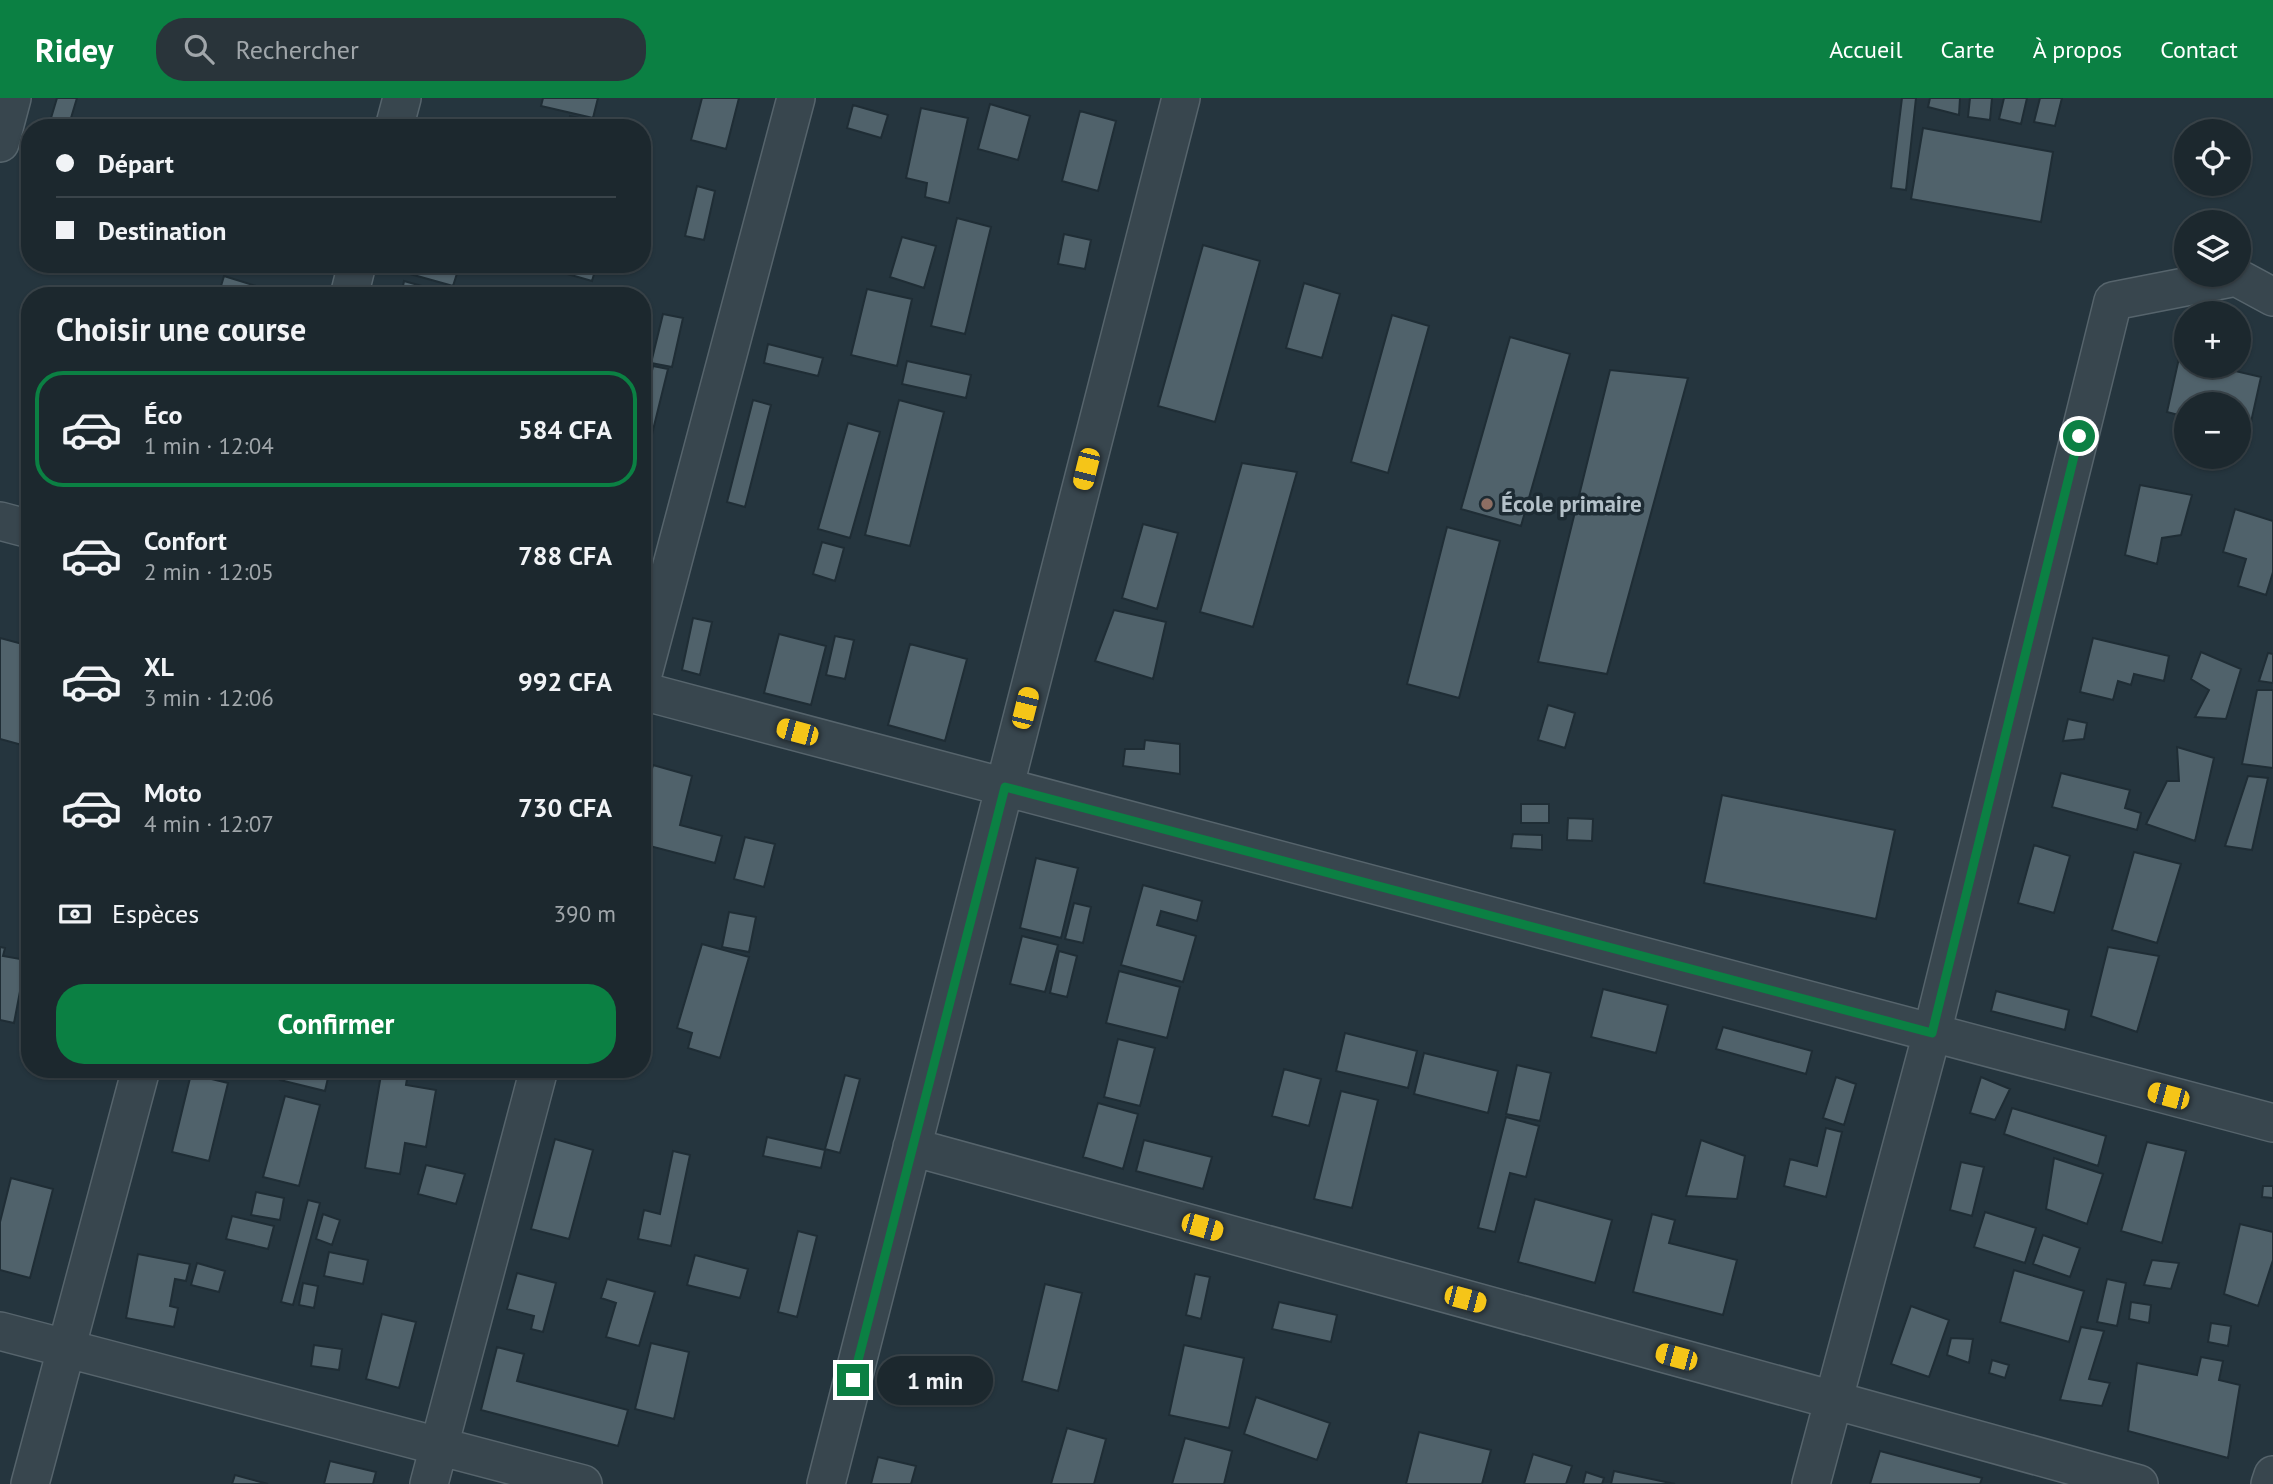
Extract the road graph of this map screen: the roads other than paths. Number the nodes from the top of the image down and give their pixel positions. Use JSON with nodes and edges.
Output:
{"nodes":[{"id":1,"x":12,"y":98,"type":"edge"},
{"id":2,"x":402,"y":98,"type":"edge"},
{"id":3,"x":796,"y":98,"type":"edge"},
{"id":4,"x":1181,"y":98,"type":"edge"},
{"id":5,"x":396,"y":119,"type":"edge"},
{"id":6,"x":0,"y":143,"type":"edge"},
{"id":7,"x":2273,"y":297,"type":"edge"},
{"id":8,"x":0,"y":521,"type":"edge"},
{"id":9,"x":21,"y":527,"type":"edge"},
{"id":10,"x":651,"y":644,"type":"edge"},
{"id":11,"x":651,"y":693,"type":"edge"},
{"id":12,"x":1005,"y":787,"type":"junction"},
{"id":13,"x":1932,"y":1033,"type":"junction"},
{"id":14,"x":139,"y":1078,"type":"edge"},
{"id":15,"x":537,"y":1078,"type":"edge"},
{"id":16,"x":2273,"y":1123,"type":"edge"},
{"id":17,"x":912,"y":1147,"type":"junction"},
{"id":18,"x":0,"y":1331,"type":"edge"},
{"id":19,"x":66,"y":1348,"type":"junction"},
{"id":20,"x":1834,"y":1400,"type":"junction"},
{"id":21,"x":439,"y":1446,"type":"junction"},
{"id":22,"x":2273,"y":1475,"type":"edge"},
{"id":23,"x":30,"y":1484,"type":"edge"},
{"id":24,"x":429,"y":1484,"type":"edge"},
{"id":25,"x":583,"y":1484,"type":"edge"},
{"id":26,"x":826,"y":1484,"type":"edge"},
{"id":27,"x":1811,"y":1484,"type":"edge"},
{"id":28,"x":2138,"y":1484,"type":"edge"},
{"id":29,"x":2270,"y":1484,"type":"edge"}],
"edges":[{"from":1,"to":6,"type":"street"},
{"from":2,"to":5,"type":"street"},
{"from":3,"to":10,"type":"street"},
{"from":4,"to":12,"type":"street"},
{"from":7,"to":13,"type":"street"},
{"from":8,"to":9,"type":"street"},
{"from":11,"to":12,"type":"street"},
{"from":12,"to":13,"type":"street"},
{"from":12,"to":17,"type":"street"},
{"from":13,"to":16,"type":"street"},
{"from":13,"to":20,"type":"street"},
{"from":14,"to":19,"type":"street"},
{"from":15,"to":21,"type":"street"},
{"from":17,"to":20,"type":"street"},
{"from":17,"to":26,"type":"street"},
{"from":18,"to":19,"type":"street"},
{"from":19,"to":21,"type":"street"},
{"from":19,"to":23,"type":"street"},
{"from":20,"to":27,"type":"street"},
{"from":20,"to":28,"type":"street"},
{"from":21,"to":24,"type":"street"},
{"from":21,"to":25,"type":"street"},
{"from":22,"to":29,"type":"street"}]}
